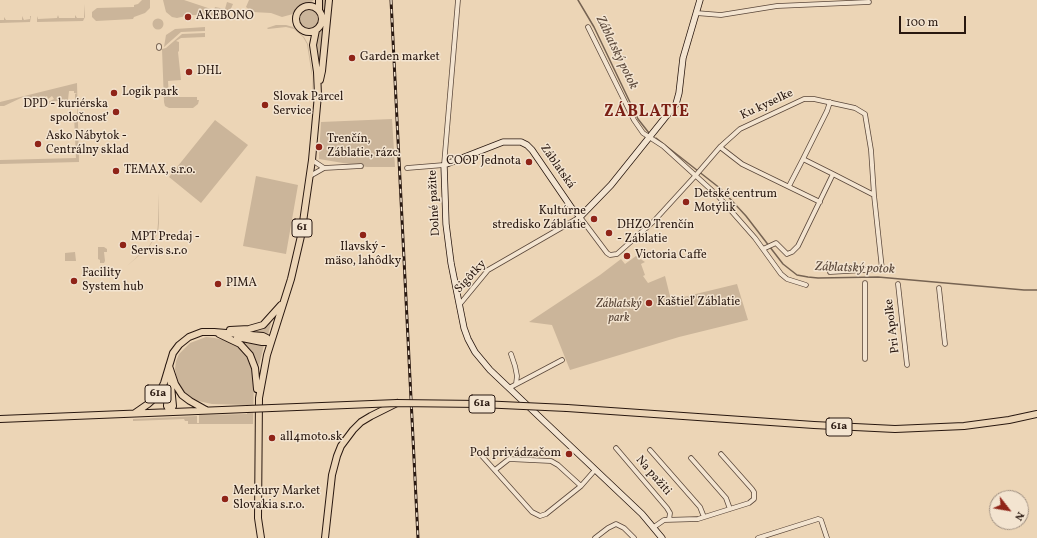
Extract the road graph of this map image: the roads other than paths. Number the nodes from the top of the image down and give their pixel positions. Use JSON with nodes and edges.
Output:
{"nodes":[{"id":1,"x":318,"y":0,"type":"edge"},
{"id":2,"x":329,"y":0,"type":"edge"},
{"id":3,"x":458,"y":0,"type":"edge"},
{"id":4,"x":700,"y":0,"type":"edge"},
{"id":5,"x":869,"y":2,"type":"dead end"},
{"id":6,"x":309,"y":6,"type":"junction"},
{"id":7,"x":319,"y":10,"type":"junction"},
{"id":8,"x":696,"y":13,"type":"junction"},
{"id":9,"x":588,"y":26,"type":"dead end"},
{"id":10,"x":316,"y":30,"type":"junction"},
{"id":11,"x":304,"y":31,"type":"junction"},
{"id":12,"x":313,"y":45,"type":"junction"},
{"id":13,"x":318,"y":88,"type":"junction"},
{"id":14,"x":830,"y":102,"type":"junction"},
{"id":15,"x":650,"y":138,"type":"junction"},
{"id":16,"x":720,"y":147,"type":"junction"},
{"id":17,"x":803,"y":159,"type":"junction"},
{"id":18,"x":312,"y":160,"type":"junction"},
{"id":19,"x":444,"y":165,"type":"junction"},
{"id":20,"x":361,"y":166,"type":"dead end"},
{"id":21,"x":324,"y":168,"type":"junction"},
{"id":22,"x":407,"y":168,"type":"dead end"},
{"id":23,"x":833,"y":174,"type":"junction"},
{"id":24,"x":696,"y":175,"type":"junction"},
{"id":25,"x":310,"y":176,"type":"junction"},
{"id":26,"x":789,"y":186,"type":"junction"},
{"id":27,"x":874,"y":195,"type":"junction"},
{"id":28,"x":820,"y":202,"type":"junction"},
{"id":29,"x":580,"y":217,"type":"junction"},
{"id":30,"x":764,"y":248,"type":"junction"},
{"id":31,"x":830,"y":272,"type":"dead end"},
{"id":32,"x":865,"y":283,"type":"dead end"},
{"id":33,"x":898,"y":284,"type":"dead end"},
{"id":34,"x":806,"y":285,"type":"dead end"},
{"id":35,"x":939,"y":288,"type":"dead end"},
{"id":36,"x":284,"y":302,"type":"junction"},
{"id":37,"x":460,"y":304,"type":"junction"},
{"id":38,"x":214,"y":332,"type":"junction"},
{"id":39,"x":271,"y":342,"type":"junction"},
{"id":40,"x":945,"y":344,"type":"dead end"},
{"id":41,"x":511,"y":354,"type":"dead end"},
{"id":42,"x":562,"y":360,"type":"dead end"},
{"id":43,"x":866,"y":360,"type":"dead end"},
{"id":44,"x":907,"y":364,"type":"dead end"},
{"id":45,"x":169,"y":366,"type":"junction"},
{"id":46,"x":516,"y":384,"type":"junction"},
{"id":47,"x":509,"y":388,"type":"junction"},
{"id":48,"x":259,"y":398,"type":"junction"},
{"id":49,"x":396,"y":403,"type":"junction"},
{"id":50,"x":207,"y":410,"type":"junction"},
{"id":51,"x":170,"y":412,"type":"junction"},
{"id":52,"x":134,"y":413,"type":"junction"},
{"id":53,"x":1037,"y":414,"type":"edge"},
{"id":54,"x":0,"y":419,"type":"edge"},
{"id":55,"x":616,"y":448,"type":"dead end"},
{"id":56,"x":650,"y":450,"type":"dead end"},
{"id":57,"x":721,"y":454,"type":"dead end"},
{"id":58,"x":482,"y":456,"type":"dead end"},
{"id":59,"x":691,"y":458,"type":"dead end"},
{"id":60,"x":495,"y":470,"type":"junction"},
{"id":61,"x":595,"y":470,"type":"junction"},
{"id":62,"x":580,"y":486,"type":"junction"},
{"id":63,"x":730,"y":508,"type":"junction"},
{"id":64,"x":704,"y":517,"type":"junction"},
{"id":65,"x":669,"y":520,"type":"junction"},
{"id":66,"x":654,"y":527,"type":"junction"},
{"id":67,"x":261,"y":538,"type":"edge"},
{"id":68,"x":325,"y":538,"type":"edge"},
{"id":69,"x":595,"y":538,"type":"edge"},
{"id":70,"x":634,"y":538,"type":"edge"},
{"id":71,"x":662,"y":538,"type":"edge"},
{"id":72,"x":758,"y":538,"type":"edge"},
{"id":73,"x":827,"y":538,"type":"edge"}],
"edges":[{"from":1,"to":6,"type":"main road","number":"61"},
{"from":1,"to":7,"type":"main road","number":"61"},
{"from":2,"to":13,"type":"main road","number":"61"},
{"from":3,"to":19,"type":"street","name":"Dolné pažite"},
{"from":4,"to":8,"type":"street"},
{"from":5,"to":8,"type":"street"},
{"from":6,"to":7,"type":"main road"},
{"from":6,"to":11,"type":"main road","number":"61"},
{"from":7,"to":10,"type":"main road","number":"61"},
{"from":8,"to":15,"type":"street"},
{"from":9,"to":15,"type":"street"},
{"from":10,"to":11,"type":"main road"},
{"from":10,"to":12,"type":"main road","number":"61"},
{"from":11,"to":12,"type":"main road","number":"61"},
{"from":12,"to":13,"type":"main road","number":"61"},
{"from":13,"to":18,"type":"main road","number":"61"},
{"from":14,"to":16,"type":"street","name":"Ku kyselke"},
{"from":14,"to":17,"type":"street"},
{"from":14,"to":27,"type":"street","name":"Ku kyselke"},
{"from":15,"to":24,"type":"street"},
{"from":15,"to":29,"type":"street"},
{"from":16,"to":24,"type":"street","name":"Ku kyselke"},
{"from":16,"to":26,"type":"street"},
{"from":17,"to":23,"type":"street"},
{"from":17,"to":26,"type":"street"},
{"from":18,"to":21,"type":"street"},
{"from":18,"to":25,"type":"main road","number":"61"},
{"from":19,"to":22,"type":"street","name":"Záblatská"},
{"from":19,"to":29,"type":"street","name":"Záblatská"},
{"from":19,"to":37,"type":"street","name":"Dolné pažite"},
{"from":20,"to":21,"type":"street"},
{"from":21,"to":25,"type":"street"},
{"from":23,"to":27,"type":"street"},
{"from":23,"to":28,"type":"street"},
{"from":24,"to":29,"type":"street","name":"Ku kyselke"},
{"from":24,"to":30,"type":"street"},
{"from":25,"to":36,"type":"main road","number":"61"},
{"from":26,"to":28,"type":"street"},
{"from":27,"to":31,"type":"street","name":"Ku kyselke"},
{"from":28,"to":30,"type":"street"},
{"from":29,"to":37,"type":"street","name":"Sigôtky"},
{"from":30,"to":34,"type":"street"},
{"from":32,"to":43,"type":"street"},
{"from":33,"to":44,"type":"street","name":"Pri Apolke"},
{"from":35,"to":40,"type":"street"},
{"from":36,"to":38,"type":"main road","number":"61a"},
{"from":36,"to":39,"type":"main road","number":"61"},
{"from":37,"to":47,"type":"street","name":"Dolné pažite"},
{"from":38,"to":39,"type":"main road","number":"61a"},
{"from":38,"to":45,"type":"main road","number":"61a"},
{"from":38,"to":48,"type":"main road"},
{"from":39,"to":48,"type":"main road","number":"61"},
{"from":41,"to":46,"type":"street"},
{"from":42,"to":46,"type":"street"},
{"from":45,"to":50,"type":"main road","number":"61a"},
{"from":45,"to":51,"type":"main road","number":"61a"},
{"from":45,"to":52,"type":"main road","number":"61a"},
{"from":46,"to":47,"type":"street"},
{"from":47,"to":61,"type":"street","name":"Dolné pažite"},
{"from":48,"to":67,"type":"main road","number":"61"},
{"from":49,"to":50,"type":"main road","number":"61a","bridge":true},
{"from":49,"to":53,"type":"main road","number":"61a","bridge":true},
{"from":49,"to":68,"type":"main road","number":"61a"},
{"from":50,"to":51,"type":"main road","number":"61a"},
{"from":51,"to":52,"type":"main road","number":"61a"},
{"from":52,"to":54,"type":"main road","number":"61a"},
{"from":55,"to":65,"type":"street","name":"Na pažiti"},
{"from":56,"to":64,"type":"street","name":"Na pažiti"},
{"from":57,"to":63,"type":"street"},
{"from":58,"to":60,"type":"street"},
{"from":59,"to":63,"type":"street"},
{"from":60,"to":62,"type":"street"},
{"from":60,"to":62,"type":"street"},
{"from":61,"to":62,"type":"street"},
{"from":61,"to":66,"type":"street","name":"Dolné pažite"},
{"from":63,"to":64,"type":"street"},
{"from":64,"to":65,"type":"street"},
{"from":65,"to":66,"type":"street"},
{"from":66,"to":71,"type":"street","name":"Dolné pažite"},
{"from":69,"to":70,"type":"street"},
{"from":72,"to":73,"type":"street"}]}
